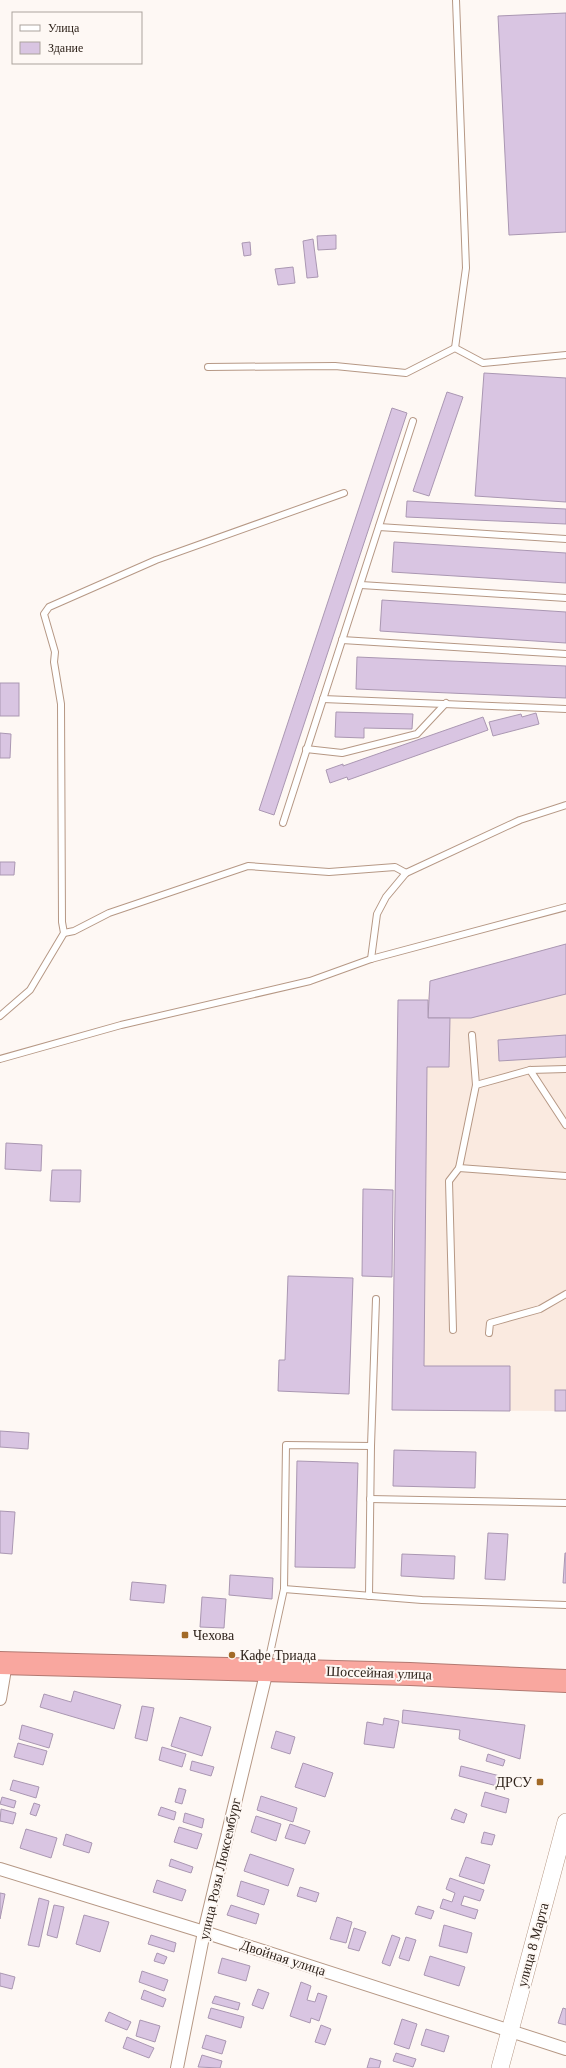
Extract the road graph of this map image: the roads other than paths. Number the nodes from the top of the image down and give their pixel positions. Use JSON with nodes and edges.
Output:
{"nodes":[{"id":1,"x":456,"y":0,"type":"edge"},
{"id":2,"x":455,"y":348,"type":"junction"},
{"id":3,"x":566,"y":355,"type":"edge"},
{"id":4,"x":208,"y":366,"type":"dead end"},
{"id":5,"x":414,"y":421,"type":"dead end"},
{"id":6,"x":344,"y":493,"type":"dead end"},
{"id":7,"x":379,"y":527,"type":"junction"},
{"id":8,"x":566,"y":539,"type":"edge"},
{"id":9,"x":361,"y":585,"type":"junction"},
{"id":10,"x":566,"y":598,"type":"edge"},
{"id":11,"x":342,"y":640,"type":"junction"},
{"id":12,"x":566,"y":654,"type":"edge"},
{"id":13,"x":323,"y":699,"type":"junction"},
{"id":14,"x":446,"y":704,"type":"junction"},
{"id":15,"x":566,"y":708,"type":"edge"},
{"id":16,"x":306,"y":750,"type":"junction"},
{"id":17,"x":566,"y":805,"type":"edge"},
{"id":18,"x":283,"y":823,"type":"dead end"},
{"id":19,"x":406,"y":873,"type":"junction"},
{"id":20,"x":566,"y":906,"type":"edge"},
{"id":21,"x":64,"y":933,"type":"junction"},
{"id":22,"x":371,"y":959,"type":"junction"},
{"id":23,"x":0,"y":1016,"type":"edge"},
{"id":24,"x":472,"y":1035,"type":"dead end"},
{"id":25,"x":0,"y":1058,"type":"edge"},
{"id":26,"x":566,"y":1069,"type":"edge"},
{"id":27,"x":530,"y":1070,"type":"junction"},
{"id":28,"x":476,"y":1085,"type":"junction"},
{"id":29,"x":566,"y":1126,"type":"edge"},
{"id":30,"x":459,"y":1168,"type":"junction"},
{"id":31,"x":566,"y":1176,"type":"edge"},
{"id":32,"x":566,"y":1294,"type":"edge"},
{"id":33,"x":376,"y":1299,"type":"dead end"},
{"id":34,"x":453,"y":1330,"type":"dead end"},
{"id":35,"x":489,"y":1333,"type":"dead end"},
{"id":36,"x":371,"y":1446,"type":"junction"},
{"id":37,"x":370,"y":1499,"type":"junction"},
{"id":38,"x":566,"y":1503,"type":"edge"},
{"id":39,"x":284,"y":1589,"type":"junction"},
{"id":40,"x":369,"y":1596,"type":"junction"},
{"id":41,"x":566,"y":1605,"type":"edge"},
{"id":42,"x":3,"y":1663,"type":"edge"},
{"id":43,"x":267,"y":1670,"type":"junction"},
{"id":44,"x":566,"y":1681,"type":"edge"},
{"id":45,"x":0,"y":1699,"type":"edge"},
{"id":46,"x":566,"y":1822,"type":"edge"},
{"id":47,"x":0,"y":1869,"type":"edge"},
{"id":48,"x":204,"y":1932,"type":"junction"},
{"id":49,"x":510,"y":2031,"type":"junction"},
{"id":50,"x":566,"y":2049,"type":"edge"},
{"id":51,"x":178,"y":2068,"type":"edge"},
{"id":52,"x":500,"y":2068,"type":"edge"}],
"edges":[{"from":1,"to":2,"type":"lane"},
{"from":2,"to":3,"type":"lane"},
{"from":2,"to":4,"type":"lane"},
{"from":5,"to":7,"type":"lane"},
{"from":6,"to":21,"type":"lane"},
{"from":7,"to":8,"type":"lane"},
{"from":7,"to":9,"type":"lane"},
{"from":9,"to":10,"type":"lane"},
{"from":9,"to":11,"type":"lane"},
{"from":11,"to":12,"type":"lane"},
{"from":11,"to":13,"type":"lane"},
{"from":13,"to":14,"type":"lane"},
{"from":13,"to":16,"type":"lane"},
{"from":14,"to":15,"type":"lane"},
{"from":14,"to":16,"type":"lane"},
{"from":16,"to":18,"type":"lane"},
{"from":17,"to":19,"type":"lane"},
{"from":19,"to":21,"type":"lane"},
{"from":19,"to":22,"type":"lane"},
{"from":20,"to":22,"type":"lane"},
{"from":21,"to":23,"type":"lane"},
{"from":22,"to":25,"type":"lane"},
{"from":24,"to":28,"type":"lane"},
{"from":26,"to":27,"type":"lane"},
{"from":27,"to":28,"type":"lane"},
{"from":27,"to":29,"type":"lane"},
{"from":28,"to":30,"type":"lane"},
{"from":30,"to":31,"type":"lane"},
{"from":30,"to":34,"type":"lane"},
{"from":32,"to":35,"type":"lane"},
{"from":33,"to":36,"type":"lane"},
{"from":36,"to":37,"type":"lane"},
{"from":36,"to":39,"type":"lane"},
{"from":37,"to":38,"type":"lane"},
{"from":37,"to":40,"type":"lane"},
{"from":39,"to":40,"type":"lane"},
{"from":39,"to":43,"type":"lane"},
{"from":40,"to":41,"type":"lane"},
{"from":42,"to":43,"type":"highway","name":"Шоссейная улица"},
{"from":42,"to":45,"type":"street"},
{"from":43,"to":44,"type":"highway","name":"Шоссейная улица"},
{"from":43,"to":48,"type":"street","name":"улица Розы Люксембург"},
{"from":46,"to":49,"type":"main road","name":"улица 8 Марта"},
{"from":47,"to":48,"type":"street","name":"Двойная улица"},
{"from":48,"to":49,"type":"street","name":"Двойная улица"},
{"from":48,"to":51,"type":"street","name":"улица Розы Люксембург"},
{"from":49,"to":50,"type":"street","name":"Двойная улица"},
{"from":49,"to":52,"type":"main road","name":"улица 8 Марта"}]}
